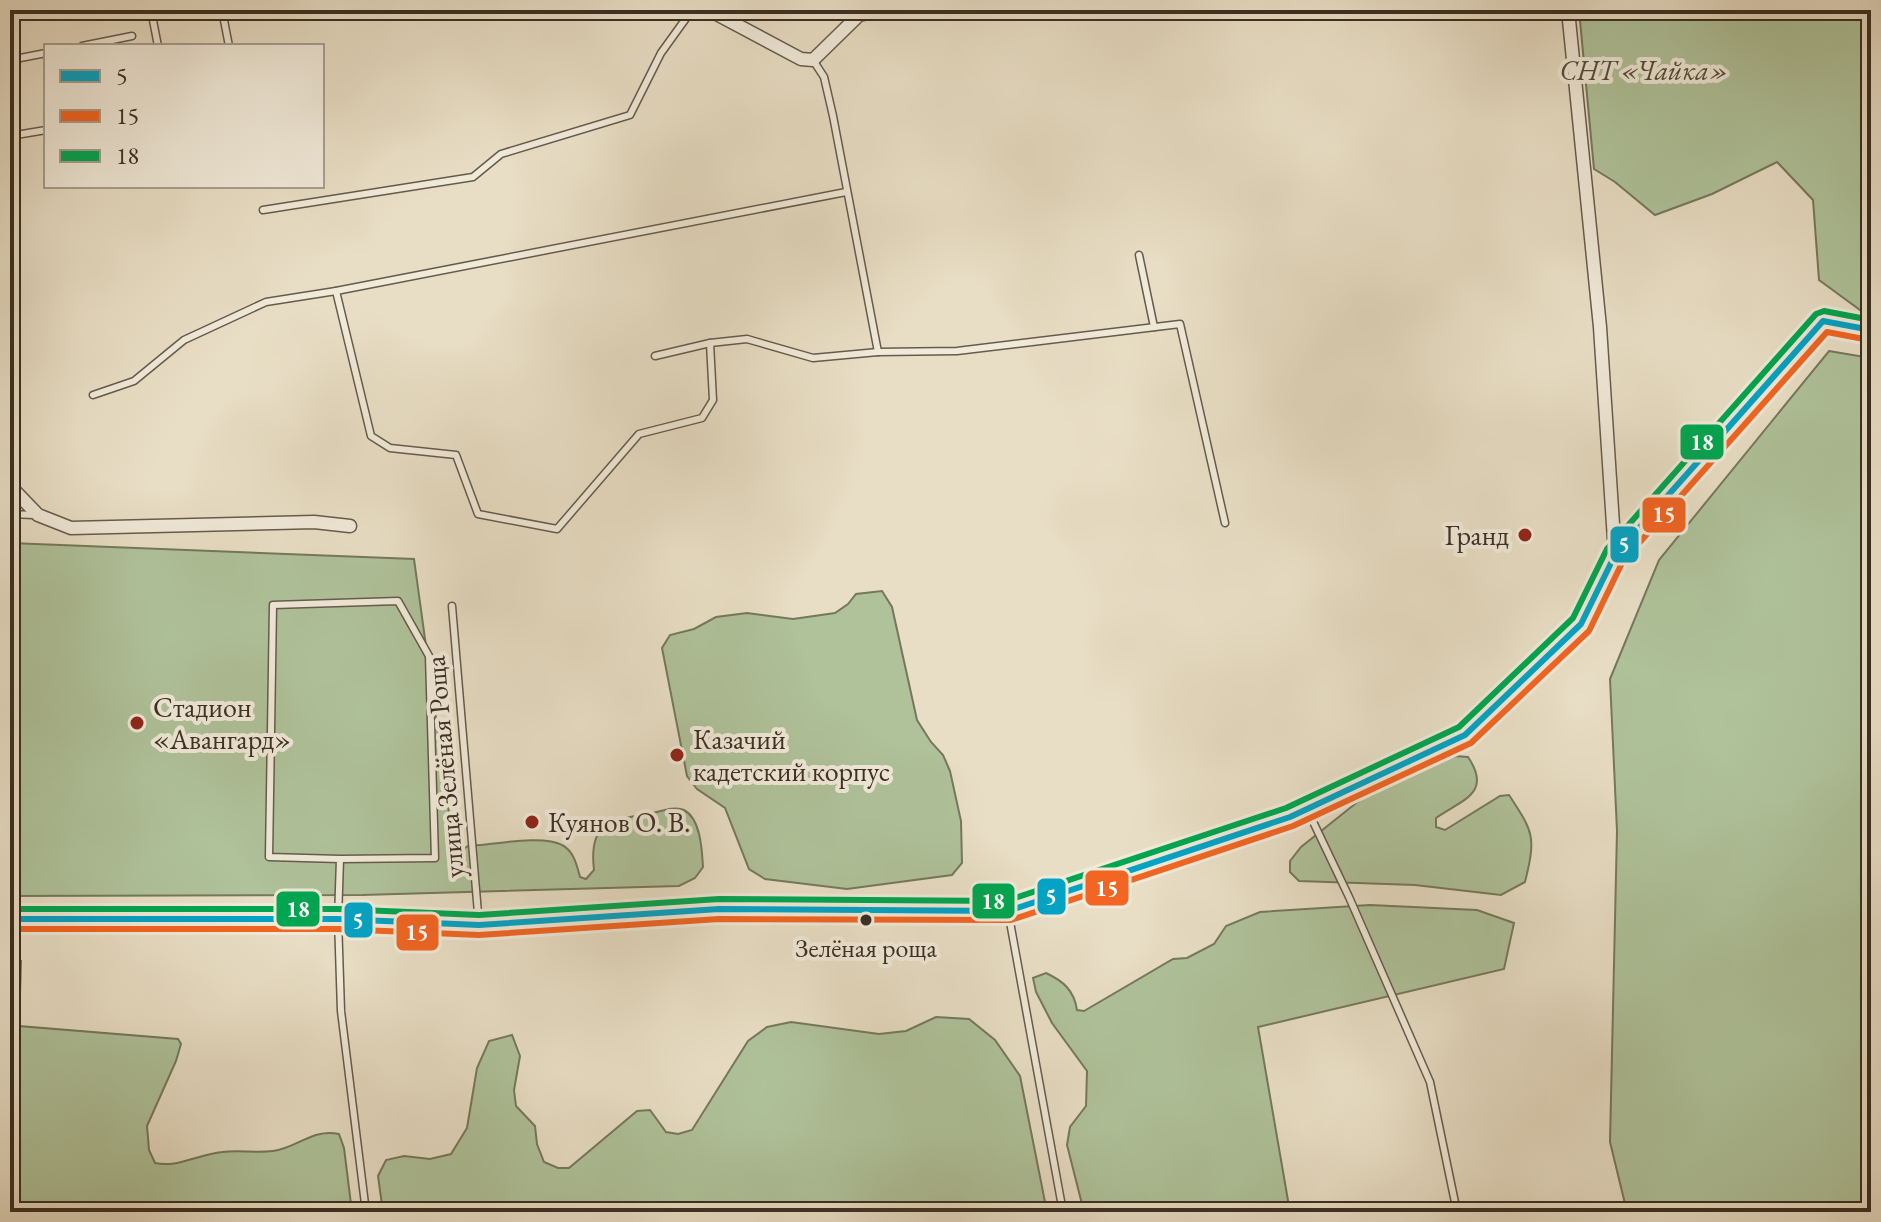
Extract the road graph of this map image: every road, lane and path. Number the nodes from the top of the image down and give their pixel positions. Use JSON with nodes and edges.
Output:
{"nodes":[{"id":1,"x":151,"y":10,"type":"edge"},
{"id":2,"x":222,"y":10,"type":"edge"},
{"id":3,"x":692,"y":10,"type":"edge"},
{"id":4,"x":709,"y":10,"type":"edge"},
{"id":5,"x":881,"y":10,"type":"edge"},
{"id":6,"x":1568,"y":10,"type":"edge"},
{"id":7,"x":859,"y":12,"type":"edge"},
{"id":8,"x":132,"y":36,"type":"dead end"},
{"id":9,"x":92,"y":44,"type":"edge"},
{"id":10,"x":158,"y":44,"type":"edge"},
{"id":11,"x":229,"y":44,"type":"edge"},
{"id":12,"x":44,"y":53,"type":"edge"},
{"id":13,"x":10,"y":60,"type":"edge"},
{"id":14,"x":813,"y":60,"type":"junction"},
{"id":15,"x":44,"y":130,"type":"edge"},
{"id":16,"x":10,"y":136,"type":"edge"},
{"id":17,"x":846,"y":192,"type":"junction"},
{"id":18,"x":263,"y":210,"type":"dead end"},
{"id":19,"x":1139,"y":255,"type":"dead end"},
{"id":20,"x":336,"y":291,"type":"junction"},
{"id":21,"x":1154,"y":327,"type":"junction"},
{"id":22,"x":1871,"y":330,"type":"edge"},
{"id":23,"x":710,"y":343,"type":"junction"},
{"id":24,"x":878,"y":352,"type":"junction"},
{"id":25,"x":655,"y":356,"type":"dead end"},
{"id":26,"x":93,"y":395,"type":"dead end"},
{"id":27,"x":10,"y":486,"type":"edge"},
{"id":28,"x":10,"y":514,"type":"edge"},
{"id":29,"x":38,"y":515,"type":"junction"},
{"id":30,"x":1225,"y":523,"type":"dead end"},
{"id":31,"x":350,"y":526,"type":"dead end"},
{"id":32,"x":1615,"y":555,"type":"junction"},
{"id":33,"x":452,"y":606,"type":"dead end"},
{"id":34,"x":1307,"y":809,"type":"junction"},
{"id":35,"x":340,"y":859,"type":"junction"},
{"id":36,"x":1008,"y":911,"type":"junction"},
{"id":37,"x":10,"y":919,"type":"edge"},
{"id":38,"x":338,"y":919,"type":"junction"},
{"id":39,"x":479,"y":925,"type":"junction"},
{"id":40,"x":366,"y":1212,"type":"edge"},
{"id":41,"x":1063,"y":1212,"type":"edge"},
{"id":42,"x":1457,"y":1212,"type":"edge"}],
"edges":[{"from":1,"to":10,"type":"lane"},
{"from":2,"to":11,"type":"lane"},
{"from":3,"to":18,"type":"lane"},
{"from":4,"to":14,"type":"street"},
{"from":5,"to":7,"type":"street"},
{"from":6,"to":32,"type":"street"},
{"from":7,"to":14,"type":"street"},
{"from":8,"to":9,"type":"lane"},
{"from":12,"to":13,"type":"lane"},
{"from":14,"to":17,"type":"lane"},
{"from":15,"to":16,"type":"lane"},
{"from":17,"to":20,"type":"lane"},
{"from":17,"to":24,"type":"lane"},
{"from":19,"to":21,"type":"lane"},
{"from":20,"to":23,"type":"lane"},
{"from":20,"to":26,"type":"lane"},
{"from":21,"to":24,"type":"lane"},
{"from":21,"to":30,"type":"lane"},
{"from":22,"to":32,"type":"street"},
{"from":23,"to":24,"type":"lane"},
{"from":23,"to":25,"type":"lane"},
{"from":27,"to":29,"type":"street"},
{"from":28,"to":29,"type":"lane"},
{"from":29,"to":31,"type":"street"},
{"from":32,"to":34,"type":"street"},
{"from":33,"to":39,"type":"lane","name":"улица Зелёная Роща"},
{"from":34,"to":36,"type":"street"},
{"from":34,"to":42,"type":"lane"},
{"from":35,"to":35,"type":"lane"},
{"from":35,"to":38,"type":"lane"},
{"from":36,"to":39,"type":"street"},
{"from":36,"to":41,"type":"lane"},
{"from":37,"to":38,"type":"street"},
{"from":38,"to":39,"type":"street"},
{"from":38,"to":40,"type":"lane"}]}
